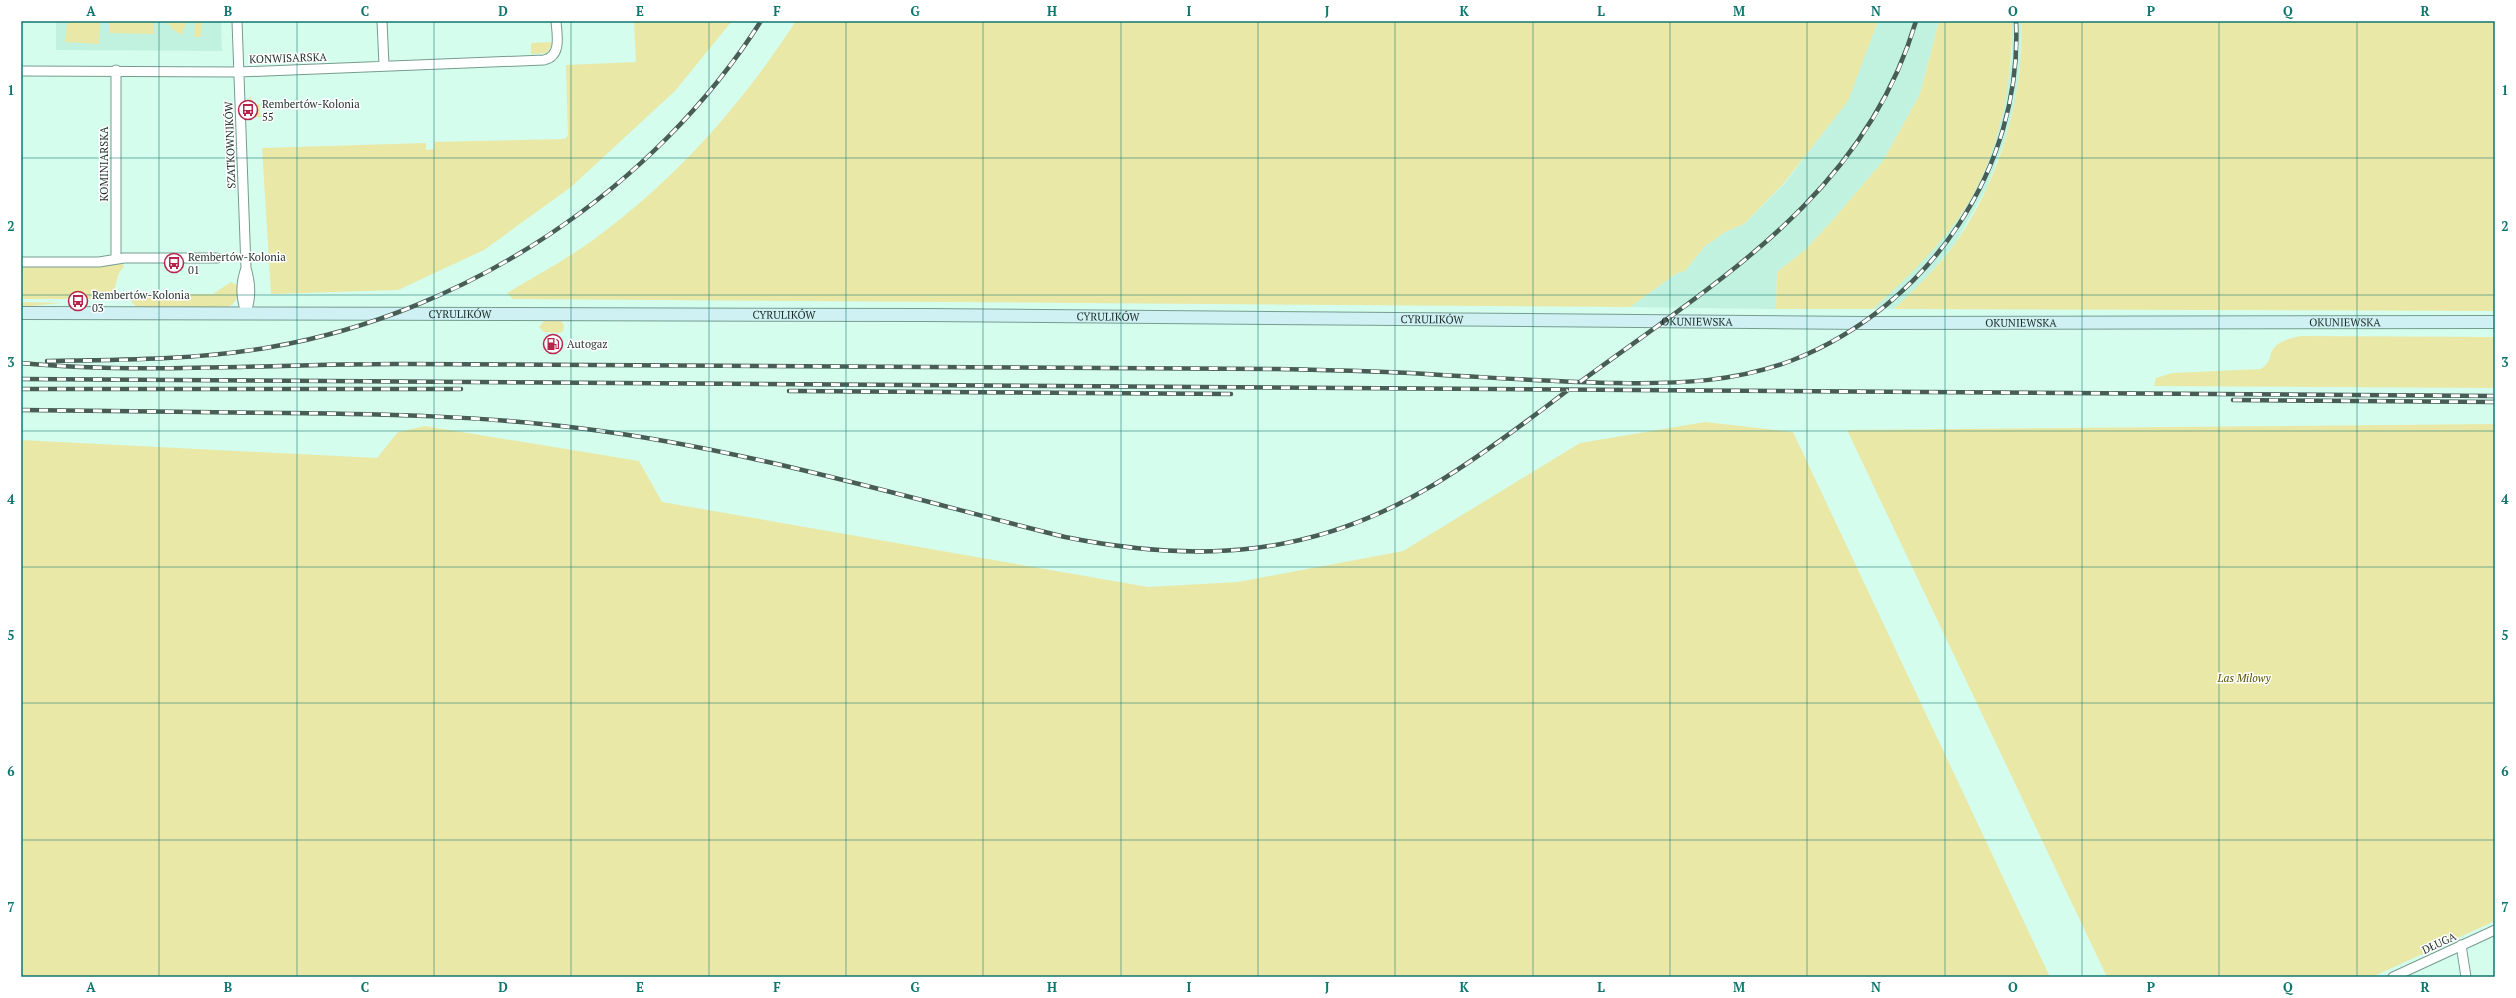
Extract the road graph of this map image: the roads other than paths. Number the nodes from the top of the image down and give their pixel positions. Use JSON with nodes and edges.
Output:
{"nodes":[{"id":1,"x":237,"y":21,"type":"edge"},
{"id":2,"x":382,"y":21,"type":"edge"},
{"id":3,"x":556,"y":21,"type":"edge"},
{"id":4,"x":384,"y":66,"type":"junction"},
{"id":5,"x":116,"y":70,"type":"junction"},
{"id":6,"x":21,"y":71,"type":"edge"},
{"id":7,"x":239,"y":72,"type":"junction"},
{"id":8,"x":116,"y":258,"type":"junction"},
{"id":9,"x":217,"y":258,"type":"dead end"},
{"id":10,"x":21,"y":262,"type":"edge"},
{"id":11,"x":21,"y":313,"type":"edge"},
{"id":12,"x":246,"y":314,"type":"junction"},
{"id":13,"x":1548,"y":321,"type":"joint"},
{"id":14,"x":2495,"y":322,"type":"edge"},
{"id":15,"x":2495,"y":930,"type":"edge"},
{"id":16,"x":2461,"y":945,"type":"junction"},
{"id":17,"x":2393,"y":977,"type":"edge"},
{"id":18,"x":2466,"y":977,"type":"edge"}],
"edges":[{"from":1,"to":7,"type":"street","name":"SZATKOWNIKÓW"},
{"from":2,"to":4,"type":"street"},
{"from":3,"to":4,"type":"street","name":"KONWISARSKA"},
{"from":4,"to":7,"type":"street","name":"KONWISARSKA"},
{"from":5,"to":6,"type":"street","name":"KONWISARSKA"},
{"from":5,"to":7,"type":"street","name":"KONWISARSKA"},
{"from":5,"to":8,"type":"street","name":"KOMINIARSKA"},
{"from":7,"to":12,"type":"street","name":"SZATKOWNIKÓW"},
{"from":8,"to":9,"type":"street"},
{"from":8,"to":10,"type":"street"},
{"from":11,"to":12,"type":"main road","name":"CYRULIKÓW"},
{"from":12,"to":13,"type":"main road","name":"CYRULIKÓW"},
{"from":13,"to":14,"type":"main road","name":"OKUNIEWSKA"},
{"from":15,"to":16,"type":"street","name":"DŁUGA"},
{"from":16,"to":17,"type":"street","name":"DŁUGA"},
{"from":16,"to":18,"type":"street"}]}
